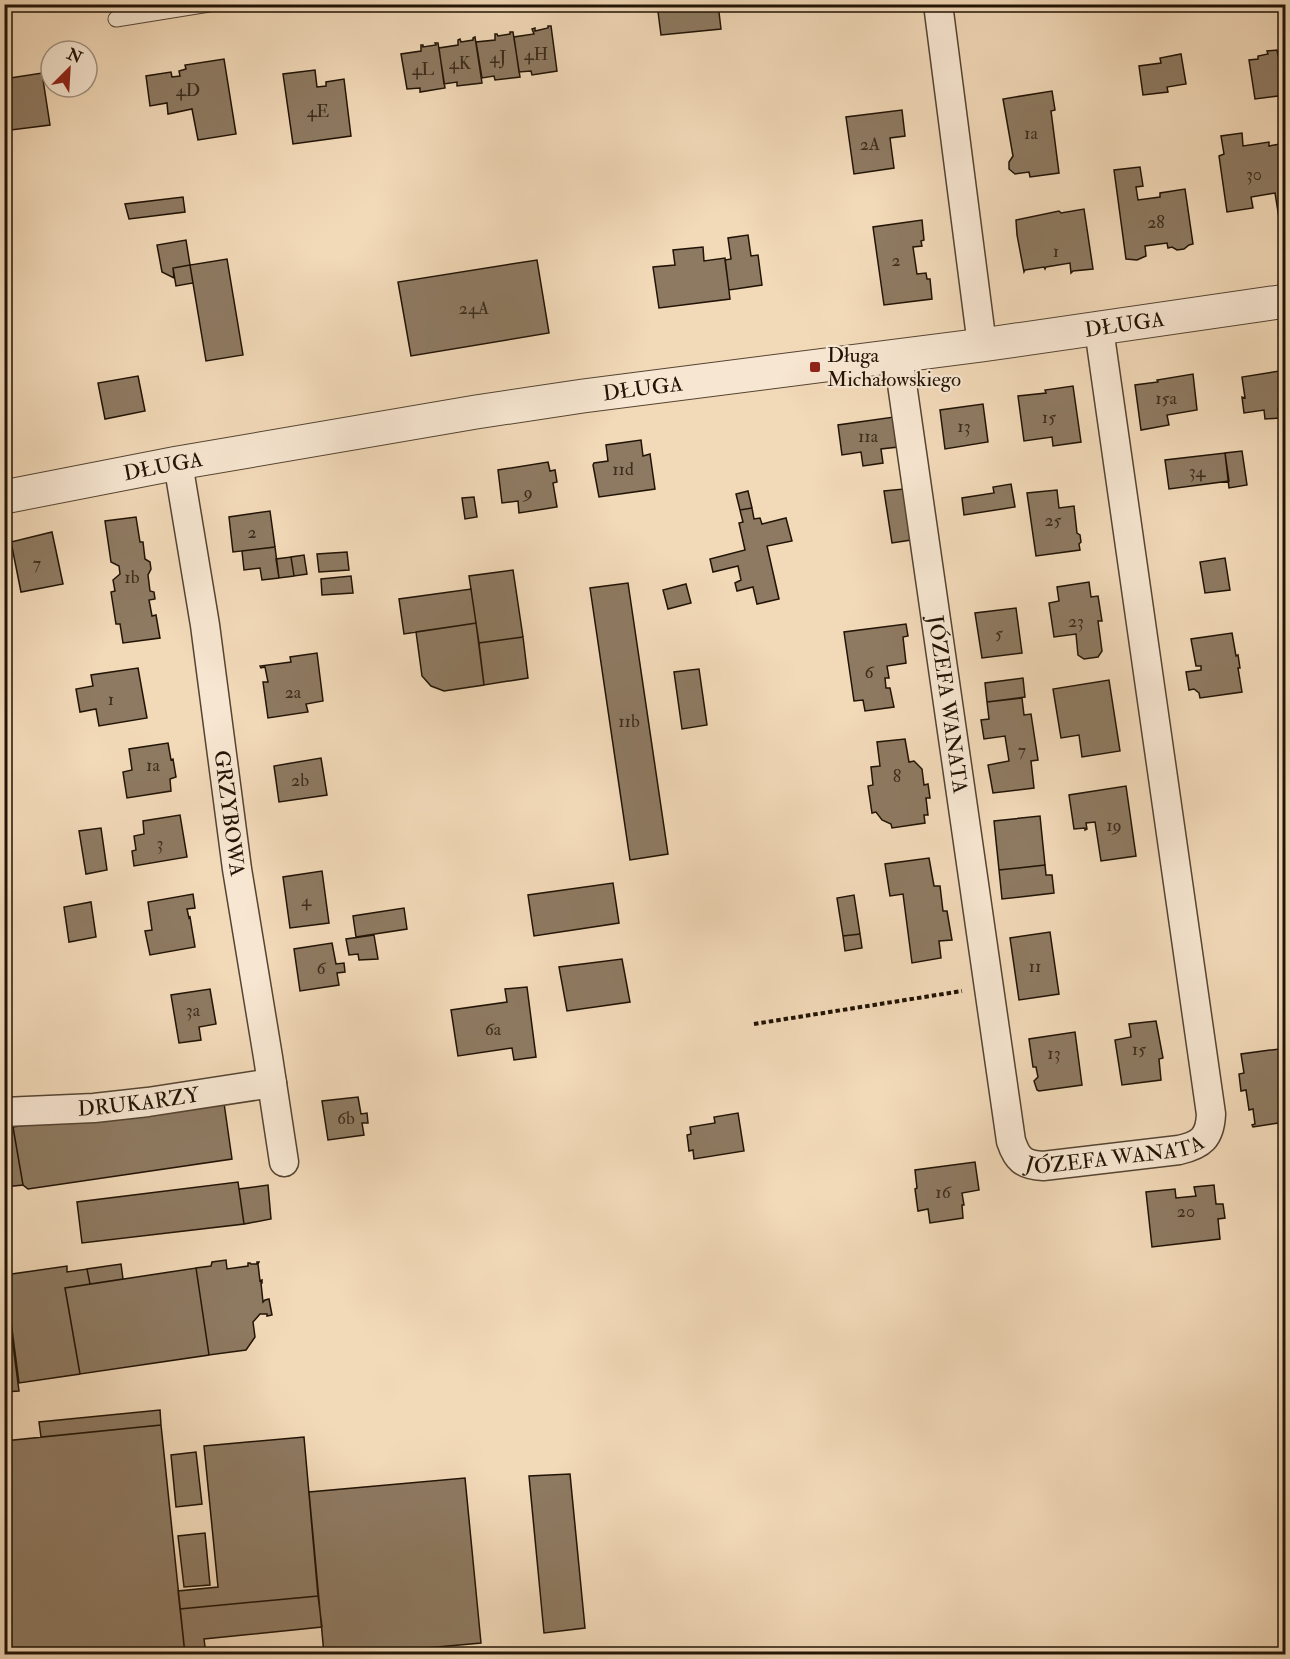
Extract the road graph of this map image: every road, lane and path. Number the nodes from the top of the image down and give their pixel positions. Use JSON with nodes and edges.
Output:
{"nodes":[{"id":1,"x":209,"y":4,"type":"edge"},
{"id":2,"x":938,"y":4,"type":"edge"},
{"id":3,"x":116,"y":19,"type":"dead end"},
{"id":4,"x":1286,"y":301,"type":"edge"},
{"id":5,"x":1100,"y":329,"type":"junction"},
{"id":6,"x":982,"y":345,"type":"junction"},
{"id":7,"x":898,"y":356,"type":"junction"},
{"id":8,"x":178,"y":463,"type":"junction"},
{"id":9,"x":4,"y":497,"type":"edge"},
{"id":10,"x":989,"y":987,"type":"junction"},
{"id":11,"x":754,"y":1023,"type":"dead end"},
{"id":12,"x":272,"y":1083,"type":"junction"},
{"id":13,"x":4,"y":1112,"type":"edge"},
{"id":14,"x":284,"y":1162,"type":"dead end"}],
"edges":[{"from":1,"to":3,"type":"lane"},
{"from":2,"to":6,"type":"street"},
{"from":4,"to":5,"type":"street","name":"DŁUGA"},
{"from":5,"to":6,"type":"street","name":"DŁUGA"},
{"from":5,"to":10,"type":"street","name":"JÓZEFA WANATA"},
{"from":6,"to":7,"type":"street","name":"DŁUGA"},
{"from":7,"to":8,"type":"street","name":"DŁUGA"},
{"from":7,"to":10,"type":"street","name":"JÓZEFA WANATA"},
{"from":8,"to":9,"type":"street","name":"DŁUGA"},
{"from":8,"to":12,"type":"street","name":"GRZYBOWA"},
{"from":10,"to":11,"type":"path"},
{"from":12,"to":13,"type":"street","name":"DRUKARZY"},
{"from":12,"to":14,"type":"street","name":"GRZYBOWA"}]}
